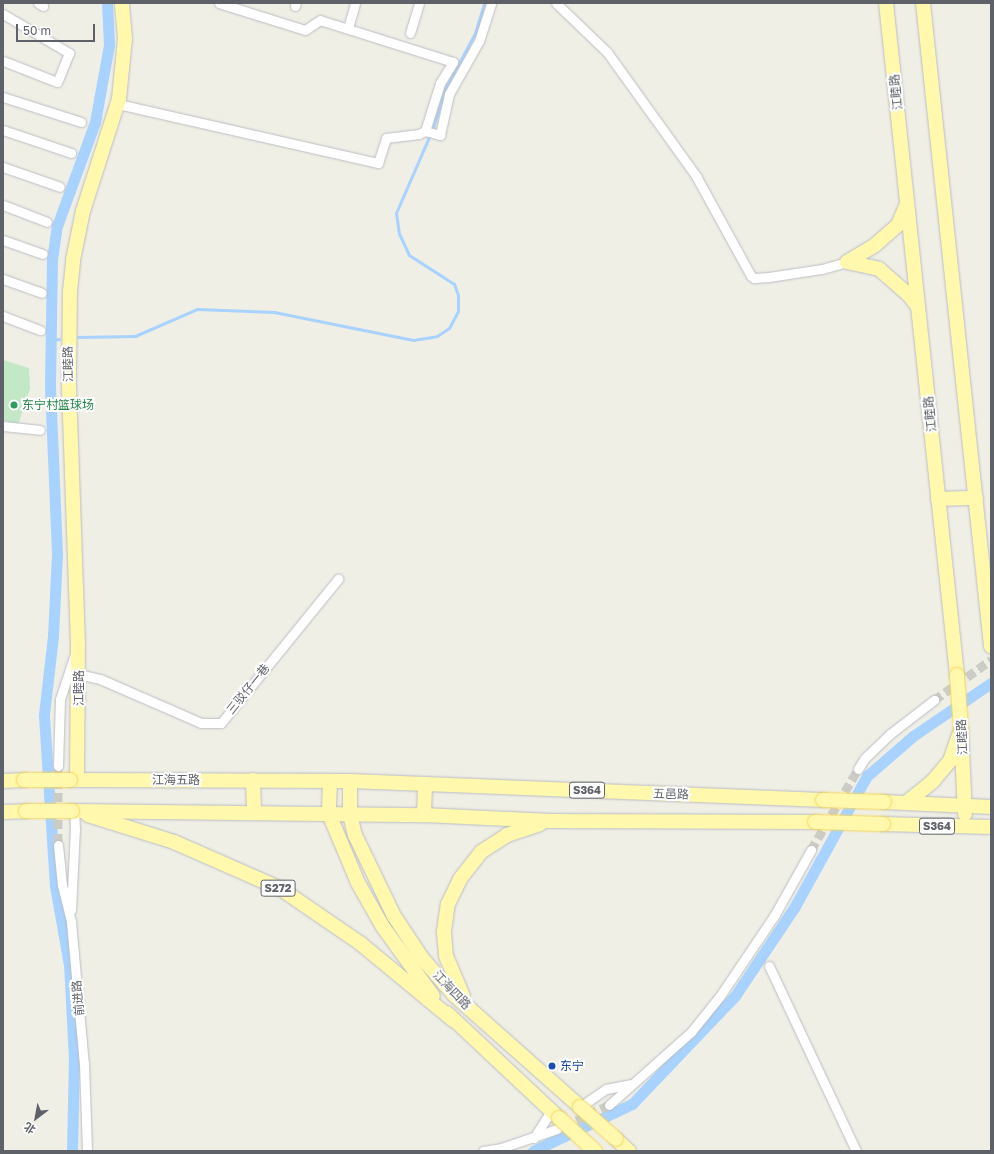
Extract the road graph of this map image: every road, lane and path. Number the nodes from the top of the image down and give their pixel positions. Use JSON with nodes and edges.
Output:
{"nodes":[{"id":1,"x":122,"y":3,"type":"edge"},
{"id":2,"x":219,"y":3,"type":"edge"},
{"id":3,"x":355,"y":3,"type":"edge"},
{"id":4,"x":419,"y":3,"type":"edge"},
{"id":5,"x":491,"y":3,"type":"edge"},
{"id":6,"x":556,"y":3,"type":"edge"},
{"id":7,"x":886,"y":3,"type":"edge"},
{"id":8,"x":923,"y":3,"type":"edge"},
{"id":9,"x":3,"y":14,"type":"edge"},
{"id":10,"x":348,"y":28,"type":"junction"},
{"id":11,"x":410,"y":33,"type":"dead end"},
{"id":12,"x":3,"y":61,"type":"edge"},
{"id":13,"x":3,"y":97,"type":"edge"},
{"id":14,"x":118,"y":104,"type":"junction"},
{"id":15,"x":81,"y":122,"type":"dead end"},
{"id":16,"x":3,"y":130,"type":"edge"},
{"id":17,"x":425,"y":131,"type":"junction"},
{"id":18,"x":71,"y":154,"type":"dead end"},
{"id":19,"x":3,"y":167,"type":"edge"},
{"id":20,"x":60,"y":187,"type":"dead end"},
{"id":21,"x":907,"y":202,"type":"junction"},
{"id":22,"x":3,"y":205,"type":"edge"},
{"id":23,"x":47,"y":222,"type":"dead end"},
{"id":24,"x":3,"y":240,"type":"edge"},
{"id":25,"x":43,"y":254,"type":"dead end"},
{"id":26,"x":847,"y":262,"type":"junction"},
{"id":27,"x":3,"y":279,"type":"edge"},
{"id":28,"x":42,"y":293,"type":"dead end"},
{"id":29,"x":918,"y":308,"type":"junction"},
{"id":30,"x":3,"y":316,"type":"edge"},
{"id":31,"x":40,"y":330,"type":"dead end"},
{"id":32,"x":3,"y":426,"type":"edge"},
{"id":33,"x":40,"y":430,"type":"dead end"},
{"id":34,"x":976,"y":498,"type":"junction"},
{"id":35,"x":938,"y":499,"type":"junction"},
{"id":36,"x":338,"y":579,"type":"dead end"},
{"id":37,"x":78,"y":645,"type":"junction"},
{"id":38,"x":991,"y":646,"type":"edge"},
{"id":39,"x":78,"y":674,"type":"junction"},
{"id":40,"x":934,"y":700,"type":"tunnel mouth"},
{"id":41,"x":962,"y":729,"type":"junction"},
{"id":42,"x":58,"y":766,"type":"tunnel mouth"},
{"id":43,"x":858,"y":769,"type":"tunnel mouth"},
{"id":44,"x":3,"y":780,"type":"edge"},
{"id":45,"x":73,"y":780,"type":"junction"},
{"id":46,"x":254,"y":780,"type":"junction"},
{"id":47,"x":330,"y":781,"type":"junction"},
{"id":48,"x":350,"y":781,"type":"junction"},
{"id":49,"x":425,"y":784,"type":"junction"},
{"id":50,"x":906,"y":803,"type":"junction"},
{"id":51,"x":965,"y":805,"type":"junction"},
{"id":52,"x":991,"y":807,"type":"edge"},
{"id":53,"x":73,"y":811,"type":"junction"},
{"id":54,"x":3,"y":812,"type":"edge"},
{"id":55,"x":254,"y":813,"type":"junction"},
{"id":56,"x":329,"y":814,"type":"junction"},
{"id":57,"x":350,"y":814,"type":"junction"},
{"id":58,"x":424,"y":815,"type":"junction"},
{"id":59,"x":550,"y":821,"type":"junction"},
{"id":60,"x":965,"y":826,"type":"junction"},
{"id":61,"x":991,"y":828,"type":"edge"},
{"id":62,"x":58,"y":845,"type":"tunnel mouth"},
{"id":63,"x":811,"y":850,"type":"tunnel mouth"},
{"id":64,"x":374,"y":877,"type":"junction"},
{"id":65,"x":358,"y":883,"type":"junction"},
{"id":66,"x":71,"y":922,"type":"junction"},
{"id":67,"x":769,"y":966,"type":"dead end"},
{"id":68,"x":471,"y":1010,"type":"junction"},
{"id":69,"x":453,"y":1020,"type":"junction"},
{"id":70,"x":633,"y":1084,"type":"junction"},
{"id":71,"x":609,"y":1105,"type":"tunnel mouth"},
{"id":72,"x":580,"y":1107,"type":"junction"},
{"id":73,"x":556,"y":1119,"type":"junction"},
{"id":74,"x":534,"y":1138,"type":"junction"},
{"id":75,"x":87,"y":1151,"type":"edge"},
{"id":76,"x":483,"y":1151,"type":"edge"},
{"id":77,"x":595,"y":1151,"type":"edge"},
{"id":78,"x":629,"y":1151,"type":"edge"},
{"id":79,"x":856,"y":1151,"type":"edge"}],
"edges":[{"from":1,"to":14,"type":"main road","name":"江睦路"},
{"from":2,"to":10,"type":"street"},
{"from":3,"to":10,"type":"street"},
{"from":4,"to":11,"type":"street"},
{"from":5,"to":17,"type":"street"},
{"from":6,"to":26,"type":"street"},
{"from":7,"to":21,"type":"main road","name":"江睦路"},
{"from":8,"to":34,"type":"main road"},
{"from":9,"to":12,"type":"street"},
{"from":10,"to":17,"type":"street"},
{"from":13,"to":15,"type":"street"},
{"from":14,"to":17,"type":"street"},
{"from":14,"to":37,"type":"main road","name":"江睦路"},
{"from":16,"to":18,"type":"street"},
{"from":19,"to":20,"type":"street"},
{"from":21,"to":26,"type":"main road"},
{"from":21,"to":29,"type":"main road","name":"江睦路"},
{"from":22,"to":23,"type":"street"},
{"from":24,"to":25,"type":"street"},
{"from":26,"to":29,"type":"main road"},
{"from":27,"to":28,"type":"street"},
{"from":29,"to":35,"type":"main road","name":"江睦路"},
{"from":30,"to":31,"type":"street"},
{"from":32,"to":33,"type":"street"},
{"from":34,"to":35,"type":"main road"},
{"from":34,"to":38,"type":"main road"},
{"from":35,"to":41,"type":"main road","name":"江睦路","bridge":true},
{"from":36,"to":39,"type":"street","name":"三驳仔一巷"},
{"from":37,"to":39,"type":"main road","name":"江睦路"},
{"from":37,"to":42,"type":"street"},
{"from":39,"to":45,"type":"main road","name":"江睦路"},
{"from":40,"to":43,"type":"street"},
{"from":41,"to":50,"type":"main road"},
{"from":41,"to":51,"type":"main road","name":"江睦路"},
{"from":44,"to":45,"type":"main road","name":"江海五路","bridge":true},
{"from":45,"to":46,"type":"main road","name":"江海五路"},
{"from":46,"to":47,"type":"main road","name":"江海五路"},
{"from":46,"to":55,"type":"main road"},
{"from":47,"to":48,"type":"main road","name":"江海五路"},
{"from":47,"to":56,"type":"main road","number":"S272"},
{"from":48,"to":49,"type":"main road","name":"五邑路","number":"S364"},
{"from":48,"to":57,"type":"main road","name":"江海四路"},
{"from":49,"to":50,"type":"main road","name":"五邑路","number":"S364","bridge":true},
{"from":49,"to":58,"type":"main road"},
{"from":50,"to":51,"type":"main road","name":"五邑路","number":"S364"},
{"from":51,"to":52,"type":"main road","name":"五邑路","number":"S364"},
{"from":51,"to":60,"type":"main road","name":"江睦路"},
{"from":53,"to":54,"type":"main road","number":"S272","bridge":true},
{"from":53,"to":55,"type":"main road","number":"S272"},
{"from":53,"to":66,"type":"street"},
{"from":53,"to":69,"type":"main road","number":"S272"},
{"from":55,"to":56,"type":"main road","number":"S272"},
{"from":56,"to":57,"type":"main road","number":"S272"},
{"from":56,"to":65,"type":"main road","name":"江海四路","number":"S272"},
{"from":57,"to":58,"type":"main road","number":"S364"},
{"from":57,"to":64,"type":"main road","name":"江海四路"},
{"from":58,"to":59,"type":"main road","number":"S364"},
{"from":59,"to":60,"type":"main road","number":"S364","bridge":true},
{"from":59,"to":68,"type":"main road"},
{"from":60,"to":61,"type":"main road","number":"S364"},
{"from":62,"to":66,"type":"street","name":"前进路"},
{"from":63,"to":70,"type":"street"},
{"from":64,"to":65,"type":"main road"},
{"from":64,"to":68,"type":"main road","name":"江海四路"},
{"from":65,"to":69,"type":"main road","name":"江海四路","number":"S272"},
{"from":66,"to":75,"type":"street","name":"前进路"},
{"from":67,"to":79,"type":"street"},
{"from":68,"to":72,"type":"main road","name":"江海四路"},
{"from":69,"to":73,"type":"main road","name":"江海四路","number":"S272"},
{"from":70,"to":71,"type":"street"},
{"from":70,"to":72,"type":"street"},
{"from":72,"to":78,"type":"main road","name":"江海四路","bridge":true},
{"from":73,"to":74,"type":"street"},
{"from":73,"to":74,"type":"street"},
{"from":73,"to":77,"type":"main road","name":"江海四路","number":"S272","bridge":true},
{"from":74,"to":76,"type":"street"}]}
